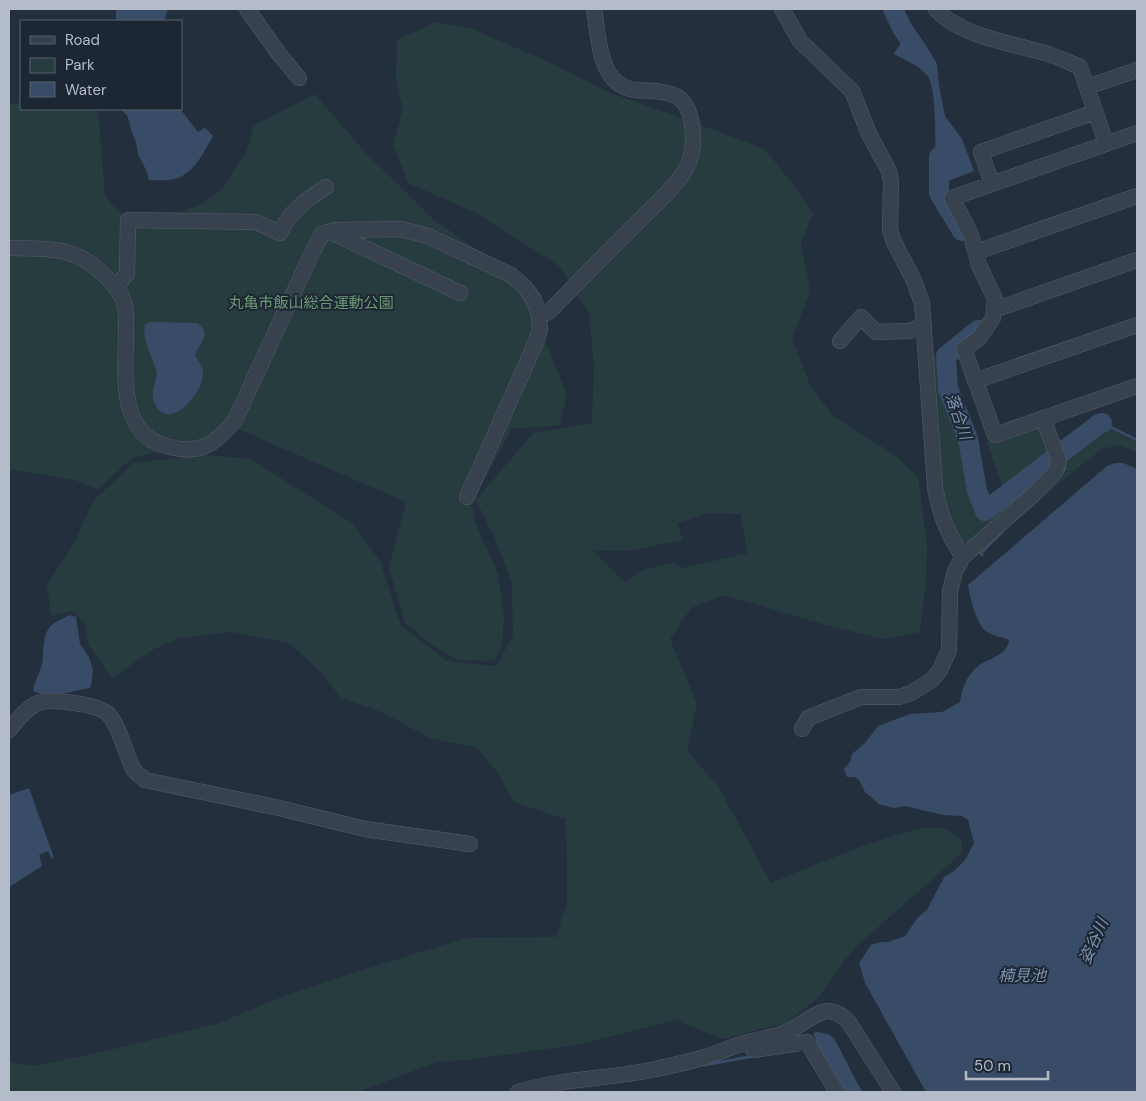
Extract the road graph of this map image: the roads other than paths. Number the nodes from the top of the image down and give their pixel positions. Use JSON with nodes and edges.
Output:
{"nodes":[{"id":1,"x":247,"y":9,"type":"edge"},
{"id":2,"x":594,"y":9,"type":"edge"},
{"id":3,"x":782,"y":9,"type":"edge"},
{"id":4,"x":936,"y":9,"type":"edge"},
{"id":5,"x":1137,"y":70,"type":"edge"},
{"id":6,"x":299,"y":78,"type":"dead end"},
{"id":7,"x":1087,"y":88,"type":"junction"},
{"id":8,"x":1095,"y":112,"type":"junction"},
{"id":9,"x":1137,"y":133,"type":"edge"},
{"id":10,"x":1106,"y":143,"type":"junction"},
{"id":11,"x":992,"y":184,"type":"junction"},
{"id":12,"x":326,"y":187,"type":"dead end"},
{"id":13,"x":1137,"y":196,"type":"edge"},
{"id":14,"x":330,"y":232,"type":"junction"},
{"id":15,"x":9,"y":248,"type":"edge"},
{"id":16,"x":976,"y":252,"type":"junction"},
{"id":17,"x":1137,"y":260,"type":"edge"},
{"id":18,"x":115,"y":288,"type":"junction"},
{"id":19,"x":460,"y":293,"type":"dead end"},
{"id":20,"x":994,"y":310,"type":"junction"},
{"id":21,"x":539,"y":315,"type":"junction"},
{"id":22,"x":1137,"y":325,"type":"edge"},
{"id":23,"x":924,"y":326,"type":"junction"},
{"id":24,"x":840,"y":341,"type":"dead end"},
{"id":25,"x":975,"y":381,"type":"junction"},
{"id":26,"x":1137,"y":386,"type":"edge"},
{"id":27,"x":1043,"y":418,"type":"junction"},
{"id":28,"x":466,"y":497,"type":"dead end"},
{"id":29,"x":963,"y":557,"type":"junction"},
{"id":30,"x":802,"y":729,"type":"dead end"},
{"id":31,"x":9,"y":730,"type":"edge"},
{"id":32,"x":470,"y":844,"type":"dead end"},
{"id":33,"x":714,"y":1053,"type":"junction"},
{"id":34,"x":518,"y":1092,"type":"edge"},
{"id":35,"x":838,"y":1092,"type":"edge"},
{"id":36,"x":893,"y":1092,"type":"edge"}],
"edges":[{"from":1,"to":6,"type":"street"},
{"from":2,"to":21,"type":"street"},
{"from":3,"to":23,"type":"street"},
{"from":4,"to":7,"type":"street"},
{"from":5,"to":7,"type":"street"},
{"from":7,"to":8,"type":"street"},
{"from":8,"to":10,"type":"street"},
{"from":8,"to":11,"type":"street"},
{"from":9,"to":10,"type":"street"},
{"from":10,"to":11,"type":"street"},
{"from":11,"to":16,"type":"street"},
{"from":12,"to":18,"type":"street"},
{"from":13,"to":16,"type":"street"},
{"from":14,"to":18,"type":"street"},
{"from":14,"to":19,"type":"street"},
{"from":14,"to":21,"type":"street"},
{"from":15,"to":18,"type":"street"},
{"from":16,"to":20,"type":"street"},
{"from":17,"to":20,"type":"street"},
{"from":20,"to":25,"type":"street"},
{"from":21,"to":28,"type":"street"},
{"from":22,"to":25,"type":"street"},
{"from":23,"to":24,"type":"street"},
{"from":23,"to":29,"type":"street"},
{"from":25,"to":27,"type":"street"},
{"from":26,"to":27,"type":"street"},
{"from":27,"to":29,"type":"street"},
{"from":29,"to":30,"type":"street"},
{"from":31,"to":32,"type":"street"},
{"from":33,"to":34,"type":"street"},
{"from":33,"to":35,"type":"street"},
{"from":33,"to":36,"type":"street"}]}
